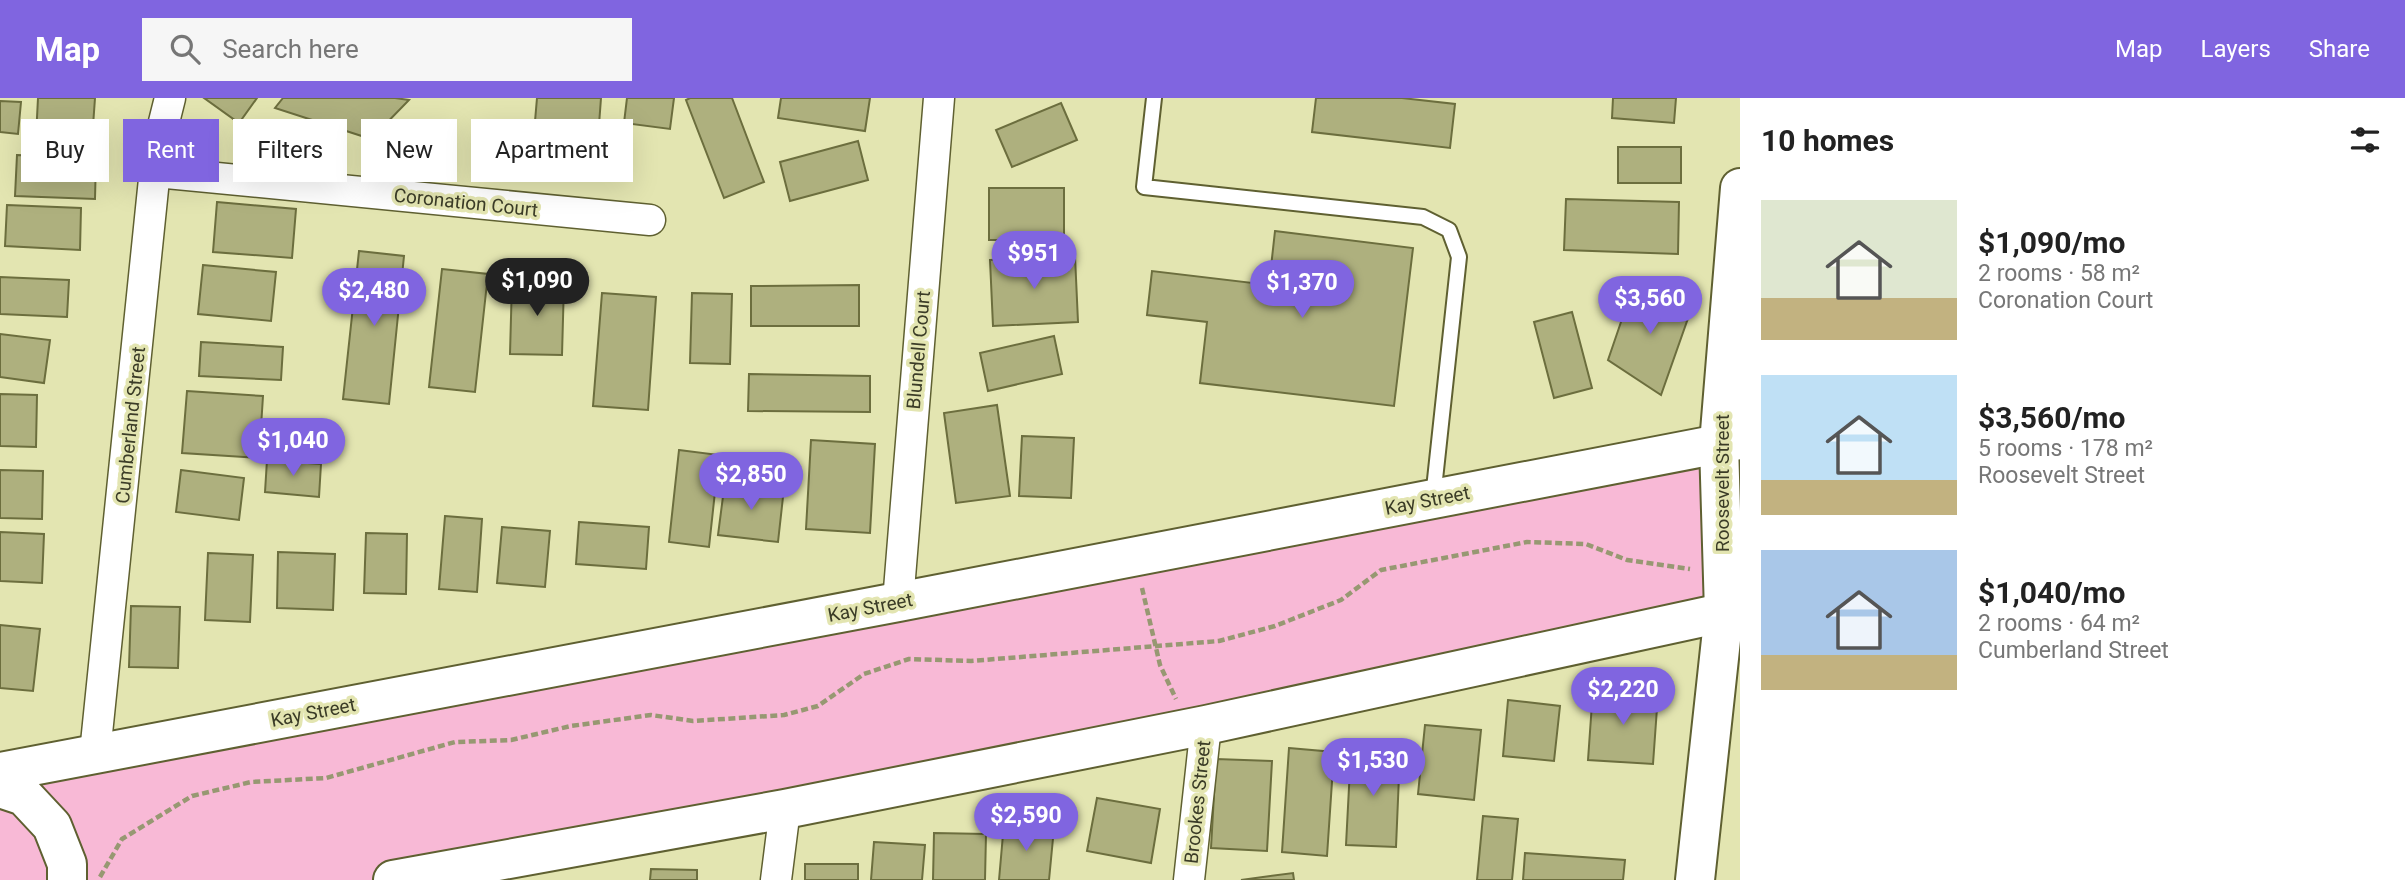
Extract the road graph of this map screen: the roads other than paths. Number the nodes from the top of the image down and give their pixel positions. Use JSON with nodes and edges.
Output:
{"nodes":[{"id":1,"x":170,"y":98,"type":"edge"},
{"id":2,"x":939,"y":98,"type":"edge"},
{"id":3,"x":1154,"y":98,"type":"edge"},
{"id":4,"x":165,"y":119,"type":"edge"},
{"id":5,"x":219,"y":178,"type":"edge"},
{"id":6,"x":155,"y":182,"type":"edge"},
{"id":7,"x":1740,"y":188,"type":"edge"},
{"id":8,"x":649,"y":220,"type":"dead end"},
{"id":9,"x":1729,"y":442,"type":"edge"},
{"id":10,"x":1433,"y":499,"type":"junction"},
{"id":11,"x":898,"y":602,"type":"junction"},
{"id":12,"x":1732,"y":610,"type":"edge"},
{"id":13,"x":1206,"y":725,"type":"junction"},
{"id":14,"x":95,"y":753,"type":"junction"},
{"id":15,"x":0,"y":772,"type":"edge"},
{"id":16,"x":0,"y":788,"type":"edge"},
{"id":17,"x":785,"y":809,"type":"junction"},
{"id":18,"x":66,"y":880,"type":"edge"},
{"id":19,"x":393,"y":880,"type":"edge"},
{"id":20,"x":776,"y":880,"type":"edge"},
{"id":21,"x":1189,"y":880,"type":"edge"},
{"id":22,"x":1695,"y":880,"type":"edge"}],
"edges":[{"from":1,"to":4,"type":"street","name":"Cumberland Street"},
{"from":2,"to":11,"type":"street","name":"Blundell Court"},
{"from":3,"to":10,"type":"lane"},
{"from":5,"to":8,"type":"street","name":"Coronation Court"},
{"from":6,"to":14,"type":"street","name":"Cumberland Street"},
{"from":7,"to":9,"type":"street","name":"Roosevelt Street"},
{"from":9,"to":10,"type":"street","name":"Kay Street"},
{"from":9,"to":12,"type":"street","name":"Roosevelt Street"},
{"from":10,"to":11,"type":"street","name":"Kay Street"},
{"from":11,"to":14,"type":"street","name":"Kay Street"},
{"from":12,"to":13,"type":"street"},
{"from":12,"to":22,"type":"street","name":"Roosevelt Street"},
{"from":13,"to":17,"type":"street"},
{"from":13,"to":21,"type":"street","name":"Brookes Street"},
{"from":14,"to":15,"type":"street","name":"Kay Street"},
{"from":16,"to":18,"type":"street"},
{"from":17,"to":19,"type":"street"},
{"from":17,"to":20,"type":"street"}]}
